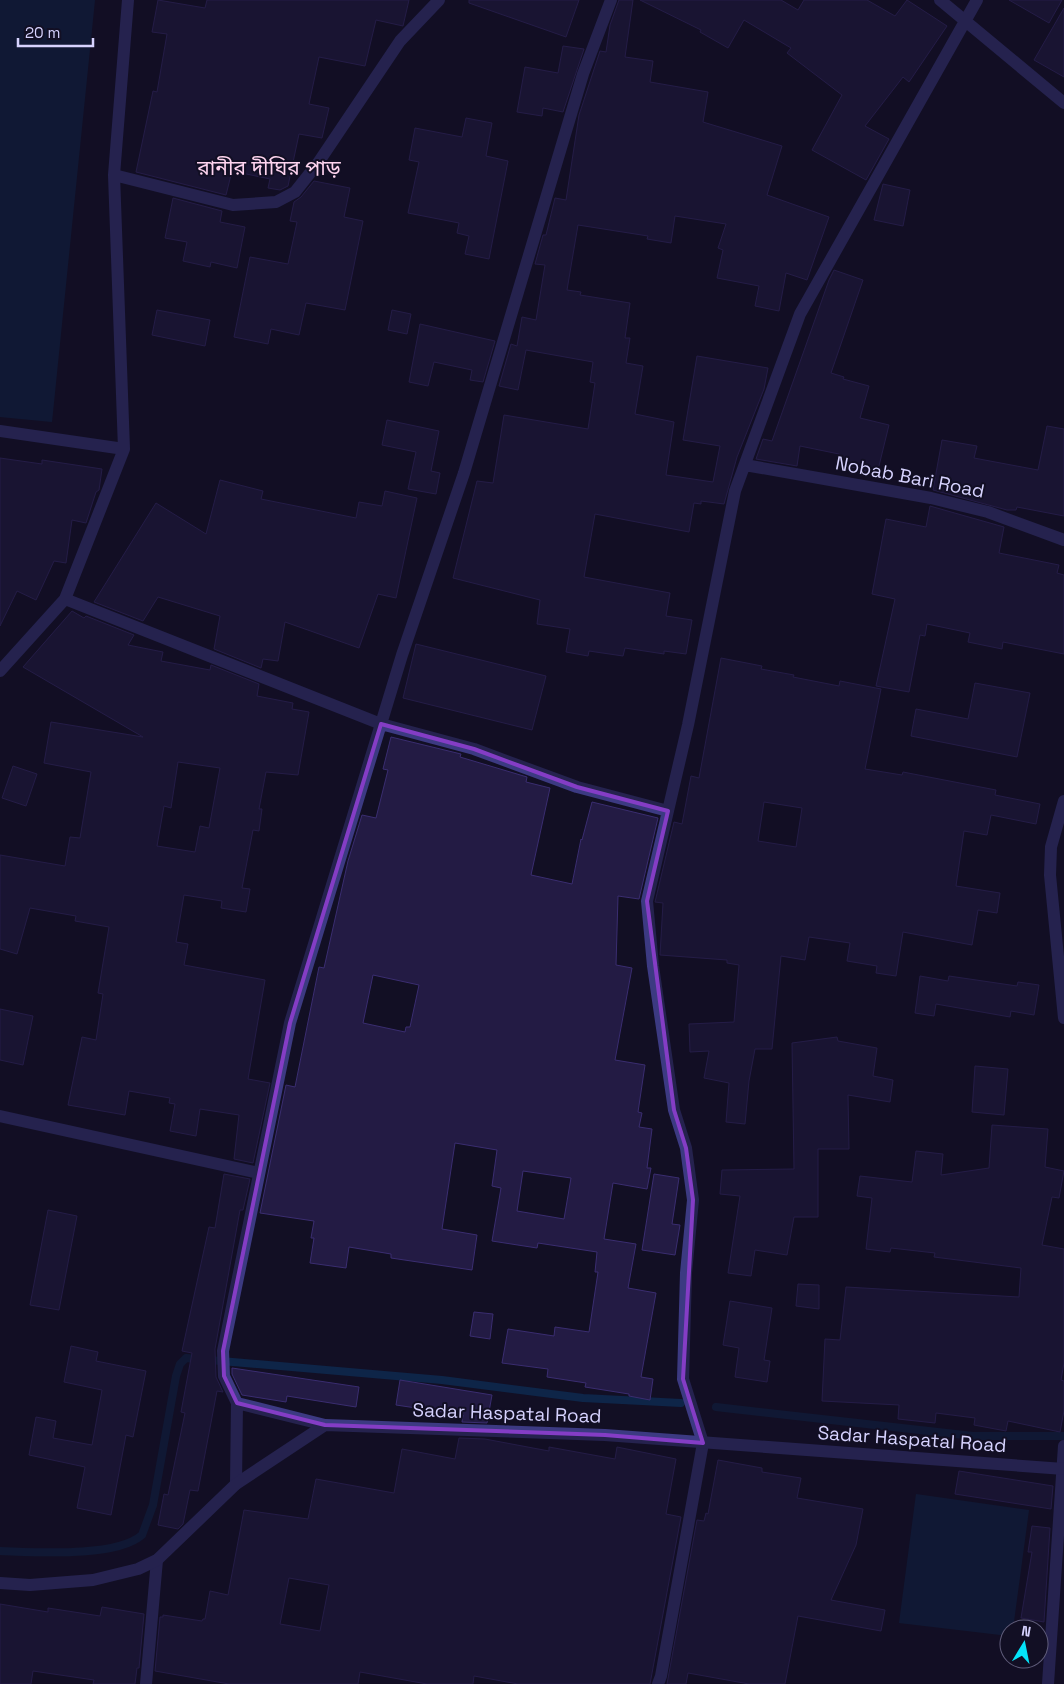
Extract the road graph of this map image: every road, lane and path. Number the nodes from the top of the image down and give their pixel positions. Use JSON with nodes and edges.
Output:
{"nodes":[{"id":1,"x":128,"y":0,"type":"edge"},
{"id":2,"x":439,"y":0,"type":"edge"},
{"id":3,"x":611,"y":0,"type":"edge"},
{"id":4,"x":940,"y":0,"type":"edge"},
{"id":5,"x":977,"y":0,"type":"edge"},
{"id":6,"x":965,"y":19,"type":"junction"},
{"id":7,"x":1064,"y":103,"type":"edge"},
{"id":8,"x":114,"y":175,"type":"junction"},
{"id":9,"x":0,"y":431,"type":"edge"},
{"id":10,"x":124,"y":448,"type":"junction"},
{"id":11,"x":745,"y":466,"type":"junction"},
{"id":12,"x":1064,"y":540,"type":"edge"},
{"id":13,"x":64,"y":599,"type":"junction"},
{"id":14,"x":0,"y":671,"type":"edge"},
{"id":15,"x":381,"y":724,"type":"junction"},
{"id":16,"x":1064,"y":801,"type":"edge"},
{"id":17,"x":668,"y":811,"type":"junction"},
{"id":18,"x":1064,"y":1018,"type":"edge"},
{"id":19,"x":0,"y":1116,"type":"edge"},
{"id":20,"x":259,"y":1174,"type":"junction"},
{"id":21,"x":238,"y":1403,"type":"junction"},
{"id":22,"x":326,"y":1425,"type":"junction"},
{"id":23,"x":703,"y":1443,"type":"junction"},
{"id":24,"x":1064,"y":1446,"type":"edge"},
{"id":25,"x":1062,"y":1467,"type":"edge"},
{"id":26,"x":236,"y":1484,"type":"junction"},
{"id":27,"x":158,"y":1560,"type":"junction"},
{"id":28,"x":0,"y":1582,"type":"edge"},
{"id":29,"x":146,"y":1684,"type":"edge"},
{"id":30,"x":658,"y":1684,"type":"edge"},
{"id":31,"x":1048,"y":1684,"type":"edge"}],
"edges":[{"from":1,"to":8,"type":"street"},
{"from":2,"to":8,"type":"street"},
{"from":3,"to":15,"type":"street"},
{"from":4,"to":6,"type":"street"},
{"from":5,"to":6,"type":"street"},
{"from":6,"to":7,"type":"street"},
{"from":6,"to":11,"type":"street"},
{"from":8,"to":10,"type":"street"},
{"from":9,"to":10,"type":"street"},
{"from":10,"to":13,"type":"street"},
{"from":11,"to":12,"type":"street","name":"Nobab Bari Road"},
{"from":11,"to":17,"type":"street"},
{"from":13,"to":14,"type":"street"},
{"from":13,"to":15,"type":"street"},
{"from":15,"to":17,"type":"street"},
{"from":15,"to":20,"type":"street"},
{"from":16,"to":18,"type":"street"},
{"from":17,"to":23,"type":"street"},
{"from":19,"to":20,"type":"street"},
{"from":20,"to":21,"type":"street"},
{"from":21,"to":22,"type":"street","name":"Sadar Haspatal Road"},
{"from":21,"to":26,"type":"street"},
{"from":22,"to":23,"type":"street","name":"Sadar Haspatal Road"},
{"from":22,"to":26,"type":"street"},
{"from":23,"to":25,"type":"street","name":"Sadar Haspatal Road"},
{"from":23,"to":30,"type":"street"},
{"from":24,"to":25,"type":"street"},
{"from":25,"to":31,"type":"street"},
{"from":26,"to":27,"type":"street"},
{"from":27,"to":28,"type":"street"},
{"from":27,"to":29,"type":"street"}]}
